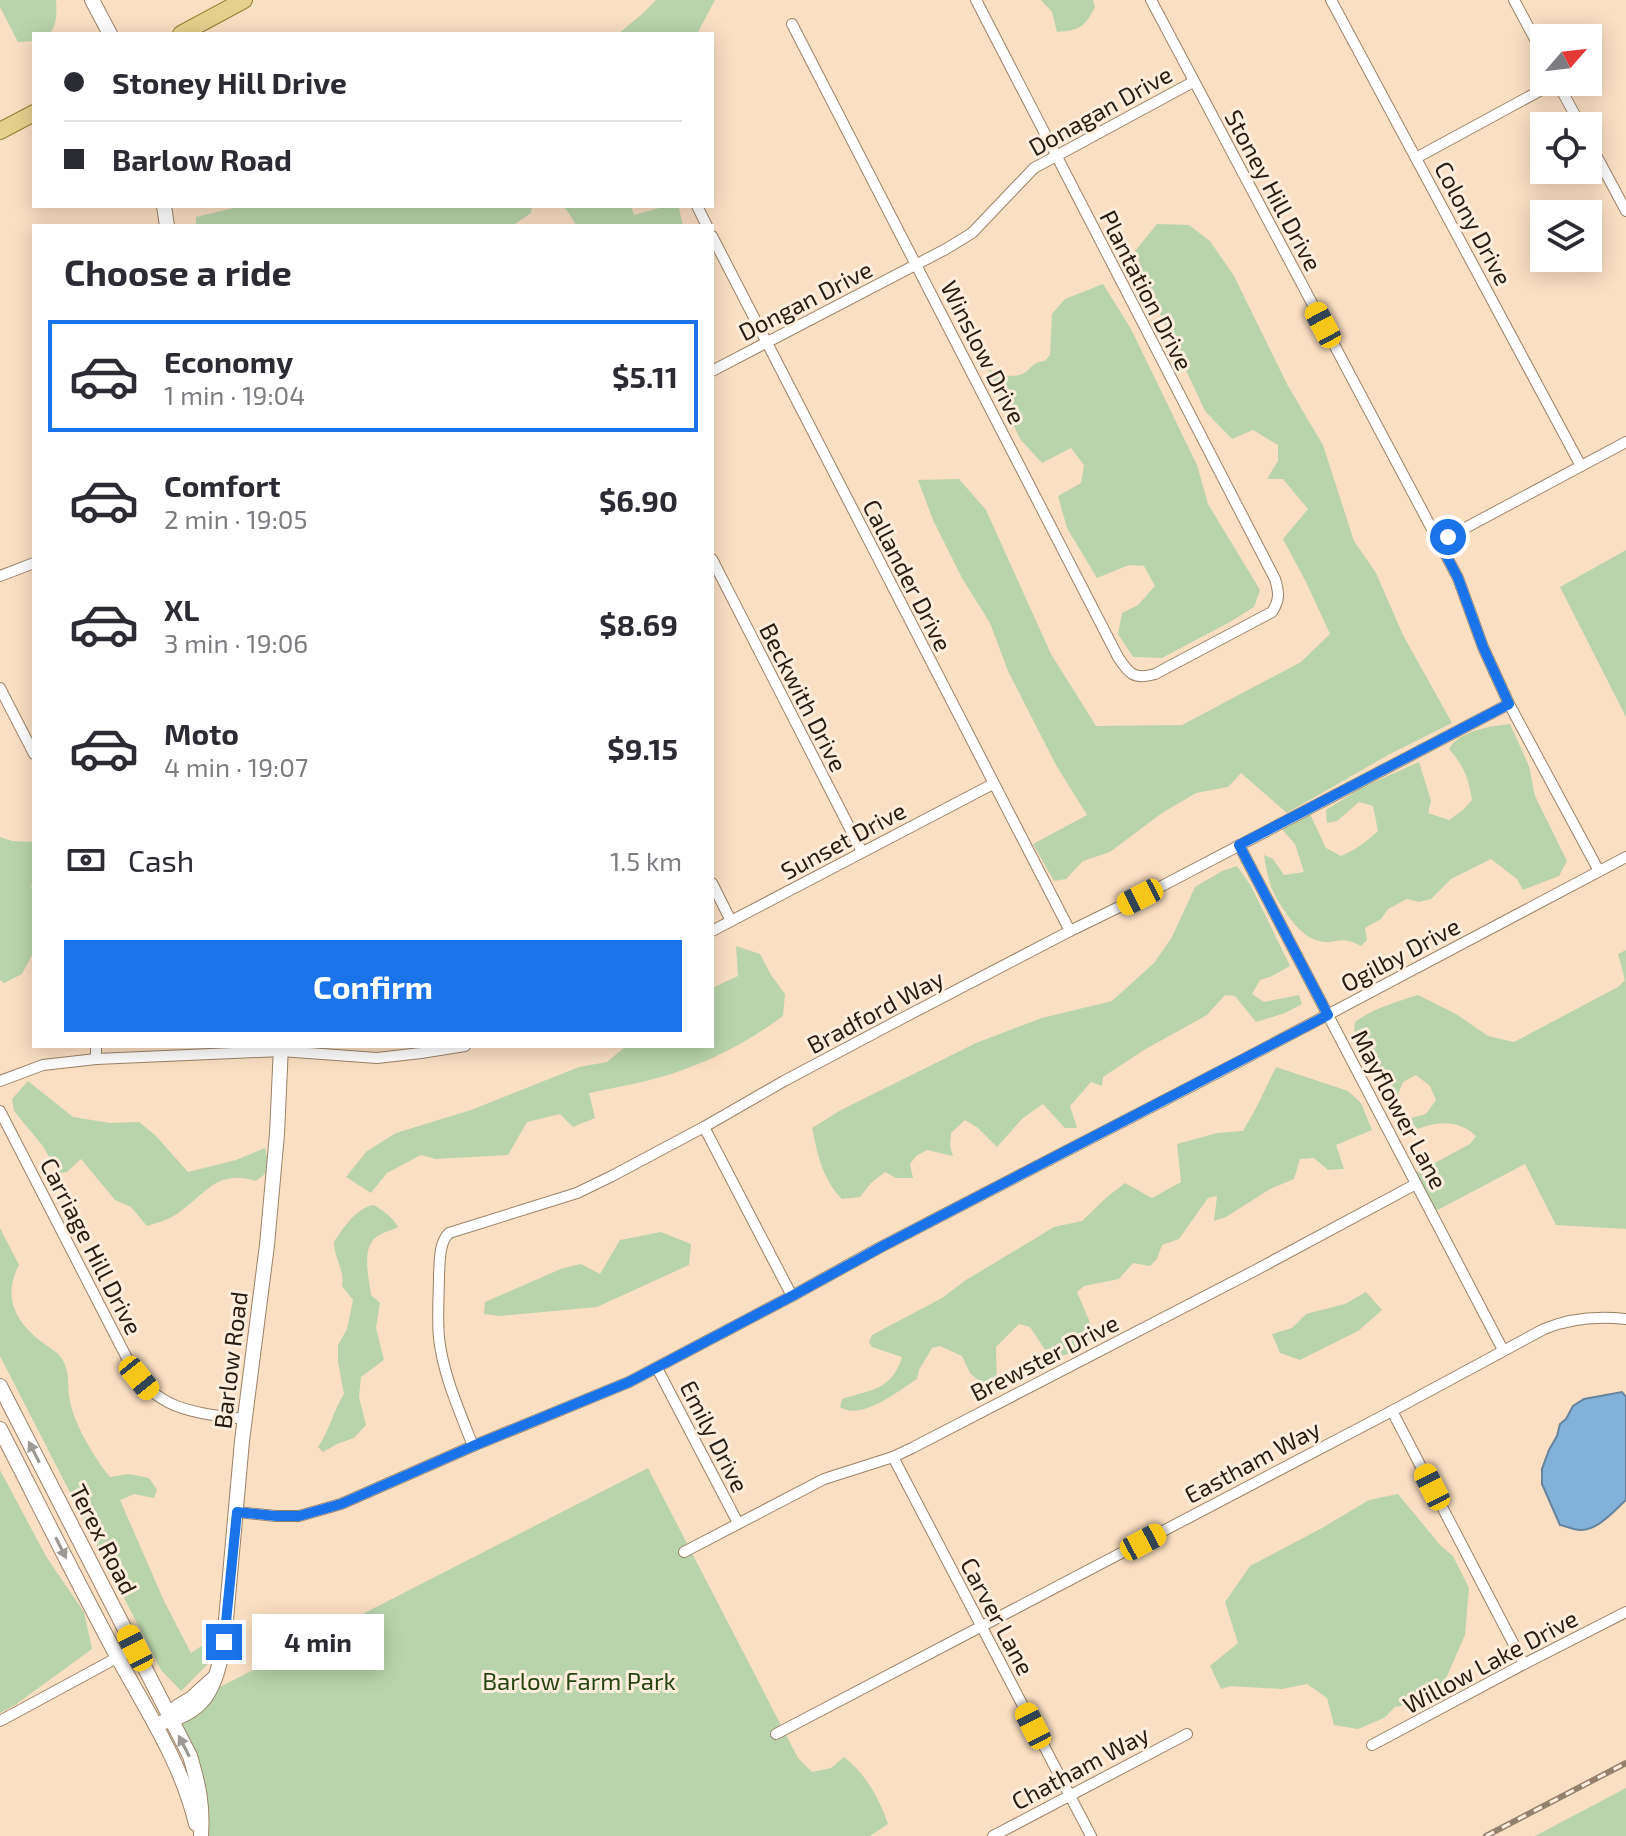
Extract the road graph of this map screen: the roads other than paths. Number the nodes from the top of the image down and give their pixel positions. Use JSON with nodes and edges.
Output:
{"nodes":[{"id":1,"x":92,"y":0,"type":"edge"},
{"id":2,"x":244,"y":0,"type":"edge"},
{"id":3,"x":976,"y":0,"type":"edge"},
{"id":4,"x":1151,"y":0,"type":"edge"},
{"id":5,"x":1331,"y":0,"type":"edge"},
{"id":6,"x":1514,"y":0,"type":"edge"},
{"id":7,"x":792,"y":24,"type":"dead end"},
{"id":8,"x":1530,"y":30,"type":"edge"},
{"id":9,"x":109,"y":32,"type":"edge"},
{"id":10,"x":185,"y":32,"type":"edge"},
{"id":11,"x":1193,"y":82,"type":"junction"},
{"id":12,"x":1531,"y":96,"type":"edge"},
{"id":13,"x":32,"y":114,"type":"edge"},
{"id":14,"x":0,"y":131,"type":"edge"},
{"id":15,"x":1055,"y":155,"type":"junction"},
{"id":16,"x":1416,"y":158,"type":"junction"},
{"id":17,"x":1602,"y":166,"type":"edge"},
{"id":18,"x":1626,"y":211,"type":"edge"},
{"id":19,"x":714,"y":240,"type":"edge"},
{"id":20,"x":917,"y":264,"type":"junction"},
{"id":21,"x":767,"y":341,"type":"junction"},
{"id":22,"x":714,"y":370,"type":"edge"},
{"id":23,"x":1626,"y":442,"type":"edge"},
{"id":24,"x":1581,"y":466,"type":"junction"},
{"id":25,"x":1439,"y":542,"type":"junction"},
{"id":26,"x":714,"y":563,"type":"edge"},
{"id":27,"x":32,"y":564,"type":"edge"},
{"id":28,"x":0,"y":576,"type":"edge"},
{"id":29,"x":1155,"y":674,"type":"joint"},
{"id":30,"x":0,"y":688,"type":"edge"},
{"id":31,"x":1509,"y":704,"type":"junction"},
{"id":32,"x":32,"y":750,"type":"edge"},
{"id":33,"x":993,"y":784,"type":"junction"},
{"id":34,"x":1239,"y":845,"type":"junction"},
{"id":35,"x":862,"y":852,"type":"junction"},
{"id":36,"x":1626,"y":857,"type":"edge"},
{"id":37,"x":1599,"y":871,"type":"junction"},
{"id":38,"x":714,"y":887,"type":"edge"},
{"id":39,"x":731,"y":921,"type":"junction"},
{"id":40,"x":714,"y":930,"type":"edge"},
{"id":41,"x":1070,"y":931,"type":"junction"},
{"id":42,"x":1328,"y":1015,"type":"junction"},
{"id":43,"x":96,"y":1048,"type":"edge"},
{"id":44,"x":452,"y":1048,"type":"edge"},
{"id":45,"x":281,"y":1049,"type":"edge"},
{"id":46,"x":96,"y":1059,"type":"junction"},
{"id":47,"x":0,"y":1081,"type":"edge"},
{"id":48,"x":0,"y":1111,"type":"edge"},
{"id":49,"x":704,"y":1127,"type":"junction"},
{"id":50,"x":1416,"y":1184,"type":"junction"},
{"id":51,"x":792,"y":1296,"type":"junction"},
{"id":52,"x":1626,"y":1319,"type":"edge"},
{"id":53,"x":1503,"y":1350,"type":"junction"},
{"id":54,"x":657,"y":1368,"type":"junction"},
{"id":55,"x":0,"y":1386,"type":"edge"},
{"id":56,"x":1392,"y":1411,"type":"junction"},
{"id":57,"x":245,"y":1419,"type":"junction"},
{"id":58,"x":0,"y":1429,"type":"edge"},
{"id":59,"x":473,"y":1446,"type":"junction"},
{"id":60,"x":893,"y":1457,"type":"junction"},
{"id":61,"x":237,"y":1512,"type":"junction"},
{"id":62,"x":738,"y":1523,"type":"junction"},
{"id":63,"x":684,"y":1552,"type":"dead end"},
{"id":64,"x":1626,"y":1612,"type":"edge"},
{"id":65,"x":981,"y":1626,"type":"junction"},
{"id":66,"x":135,"y":1648,"type":"junction"},
{"id":67,"x":118,"y":1657,"type":"junction"},
{"id":68,"x":1524,"y":1664,"type":"junction"},
{"id":69,"x":170,"y":1716,"type":"junction"},
{"id":70,"x":0,"y":1721,"type":"edge"},
{"id":71,"x":155,"y":1724,"type":"junction"},
{"id":72,"x":776,"y":1734,"type":"dead end"},
{"id":73,"x":1187,"y":1734,"type":"dead end"},
{"id":74,"x":1372,"y":1745,"type":"dead end"},
{"id":75,"x":1069,"y":1795,"type":"junction"},
{"id":76,"x":200,"y":1836,"type":"edge"},
{"id":77,"x":993,"y":1836,"type":"edge"},
{"id":78,"x":1091,"y":1836,"type":"edge"}],
"edges":[{"from":1,"to":9,"type":"street"},
{"from":2,"to":10,"type":"main road"},
{"from":3,"to":15,"type":"street","name":"Plantation Drive"},
{"from":4,"to":11,"type":"street","name":"Stoney Hill Drive"},
{"from":5,"to":16,"type":"street","name":"Colony Drive"},
{"from":6,"to":8,"type":"street"},
{"from":7,"to":20,"type":"street","name":"Winslow Drive"},
{"from":11,"to":15,"type":"street","name":"Donagan Drive"},
{"from":11,"to":25,"type":"street","name":"Stoney Hill Drive"},
{"from":12,"to":16,"type":"street"},
{"from":13,"to":14,"type":"main road"},
{"from":15,"to":20,"type":"street","name":"Donagan Drive"},
{"from":15,"to":29,"type":"street","name":"Plantation Drive"},
{"from":16,"to":24,"type":"street","name":"Colony Drive"},
{"from":17,"to":18,"type":"street"},
{"from":19,"to":21,"type":"street","name":"Callander Drive"},
{"from":20,"to":21,"type":"street","name":"Dongan Drive"},
{"from":20,"to":29,"type":"street","name":"Winslow Drive"},
{"from":21,"to":22,"type":"street","name":"Dongan Drive"},
{"from":21,"to":33,"type":"street","name":"Callander Drive"},
{"from":23,"to":24,"type":"street"},
{"from":24,"to":25,"type":"street"},
{"from":25,"to":31,"type":"street","name":"Stoney Hill Drive"},
{"from":26,"to":35,"type":"street","name":"Beckwith Drive"},
{"from":27,"to":28,"type":"street"},
{"from":30,"to":32,"type":"street"},
{"from":31,"to":34,"type":"street","name":"Bradford Way"},
{"from":31,"to":37,"type":"street","name":"Stoney Hill Drive"},
{"from":33,"to":35,"type":"street","name":"Sunset Drive"},
{"from":33,"to":41,"type":"street","name":"Callander Drive"},
{"from":34,"to":41,"type":"street","name":"Bradford Way"},
{"from":34,"to":42,"type":"street","name":"Mayflower Lane"},
{"from":35,"to":39,"type":"street","name":"Sunset Drive"},
{"from":36,"to":37,"type":"street","name":"Ogilby Drive"},
{"from":37,"to":42,"type":"street","name":"Ogilby Drive"},
{"from":38,"to":39,"type":"street"},
{"from":39,"to":40,"type":"street","name":"Sunset Drive"},
{"from":41,"to":49,"type":"street","name":"Bradford Way"},
{"from":42,"to":50,"type":"street","name":"Mayflower Lane"},
{"from":42,"to":51,"type":"street","name":"Ogilby Drive"},
{"from":43,"to":46,"type":"street"},
{"from":44,"to":45,"type":"street"},
{"from":45,"to":46,"type":"street"},
{"from":45,"to":57,"type":"street","name":"Barlow Road"},
{"from":46,"to":47,"type":"street"},
{"from":48,"to":57,"type":"street","name":"Carriage Hill Drive"},
{"from":49,"to":51,"type":"street"},
{"from":49,"to":59,"type":"street","name":"Bradford Way"},
{"from":50,"to":53,"type":"street","name":"Mayflower Lane"},
{"from":50,"to":60,"type":"street","name":"Brewster Drive"},
{"from":51,"to":54,"type":"street","name":"Ogilby Drive"},
{"from":52,"to":53,"type":"street","name":"Eastham Way"},
{"from":53,"to":56,"type":"street","name":"Eastham Way"},
{"from":54,"to":59,"type":"street","name":"Ogilby Drive"},
{"from":54,"to":62,"type":"street","name":"Emily Drive"},
{"from":66,"to":55,"type":"street","name":"Terex Road","one_way":true},
{"from":56,"to":65,"type":"street","name":"Eastham Way"},
{"from":56,"to":68,"type":"street"},
{"from":57,"to":61,"type":"street","name":"Barlow Road"},
{"from":58,"to":67,"type":"street","name":"Terex Road","one_way":true},
{"from":59,"to":61,"type":"street","name":"Ogilby Drive"},
{"from":60,"to":62,"type":"street","name":"Brewster Drive"},
{"from":60,"to":65,"type":"street","name":"Carver Lane"},
{"from":61,"to":69,"type":"street","name":"Barlow Road"},
{"from":62,"to":63,"type":"street","name":"Brewster Drive"},
{"from":64,"to":68,"type":"street","name":"Willow Lake Drive"},
{"from":65,"to":72,"type":"street","name":"Eastham Way"},
{"from":65,"to":75,"type":"street","name":"Carver Lane"},
{"from":66,"to":67,"type":"street"},
{"from":66,"to":69,"type":"street","name":"Terex Road"},
{"from":67,"to":70,"type":"street"},
{"from":67,"to":71,"type":"street","name":"Terex Road"},
{"from":68,"to":74,"type":"street","name":"Willow Lake Drive"},
{"from":69,"to":71,"type":"street","name":"Barlow Road"},
{"from":76,"to":69,"type":"street","one_way":true},
{"from":71,"to":76,"type":"street"},
{"from":73,"to":75,"type":"street","name":"Chatham Way"},
{"from":75,"to":77,"type":"street","name":"Chatham Way"},
{"from":75,"to":78,"type":"street","name":"Carver Lane"}]}
